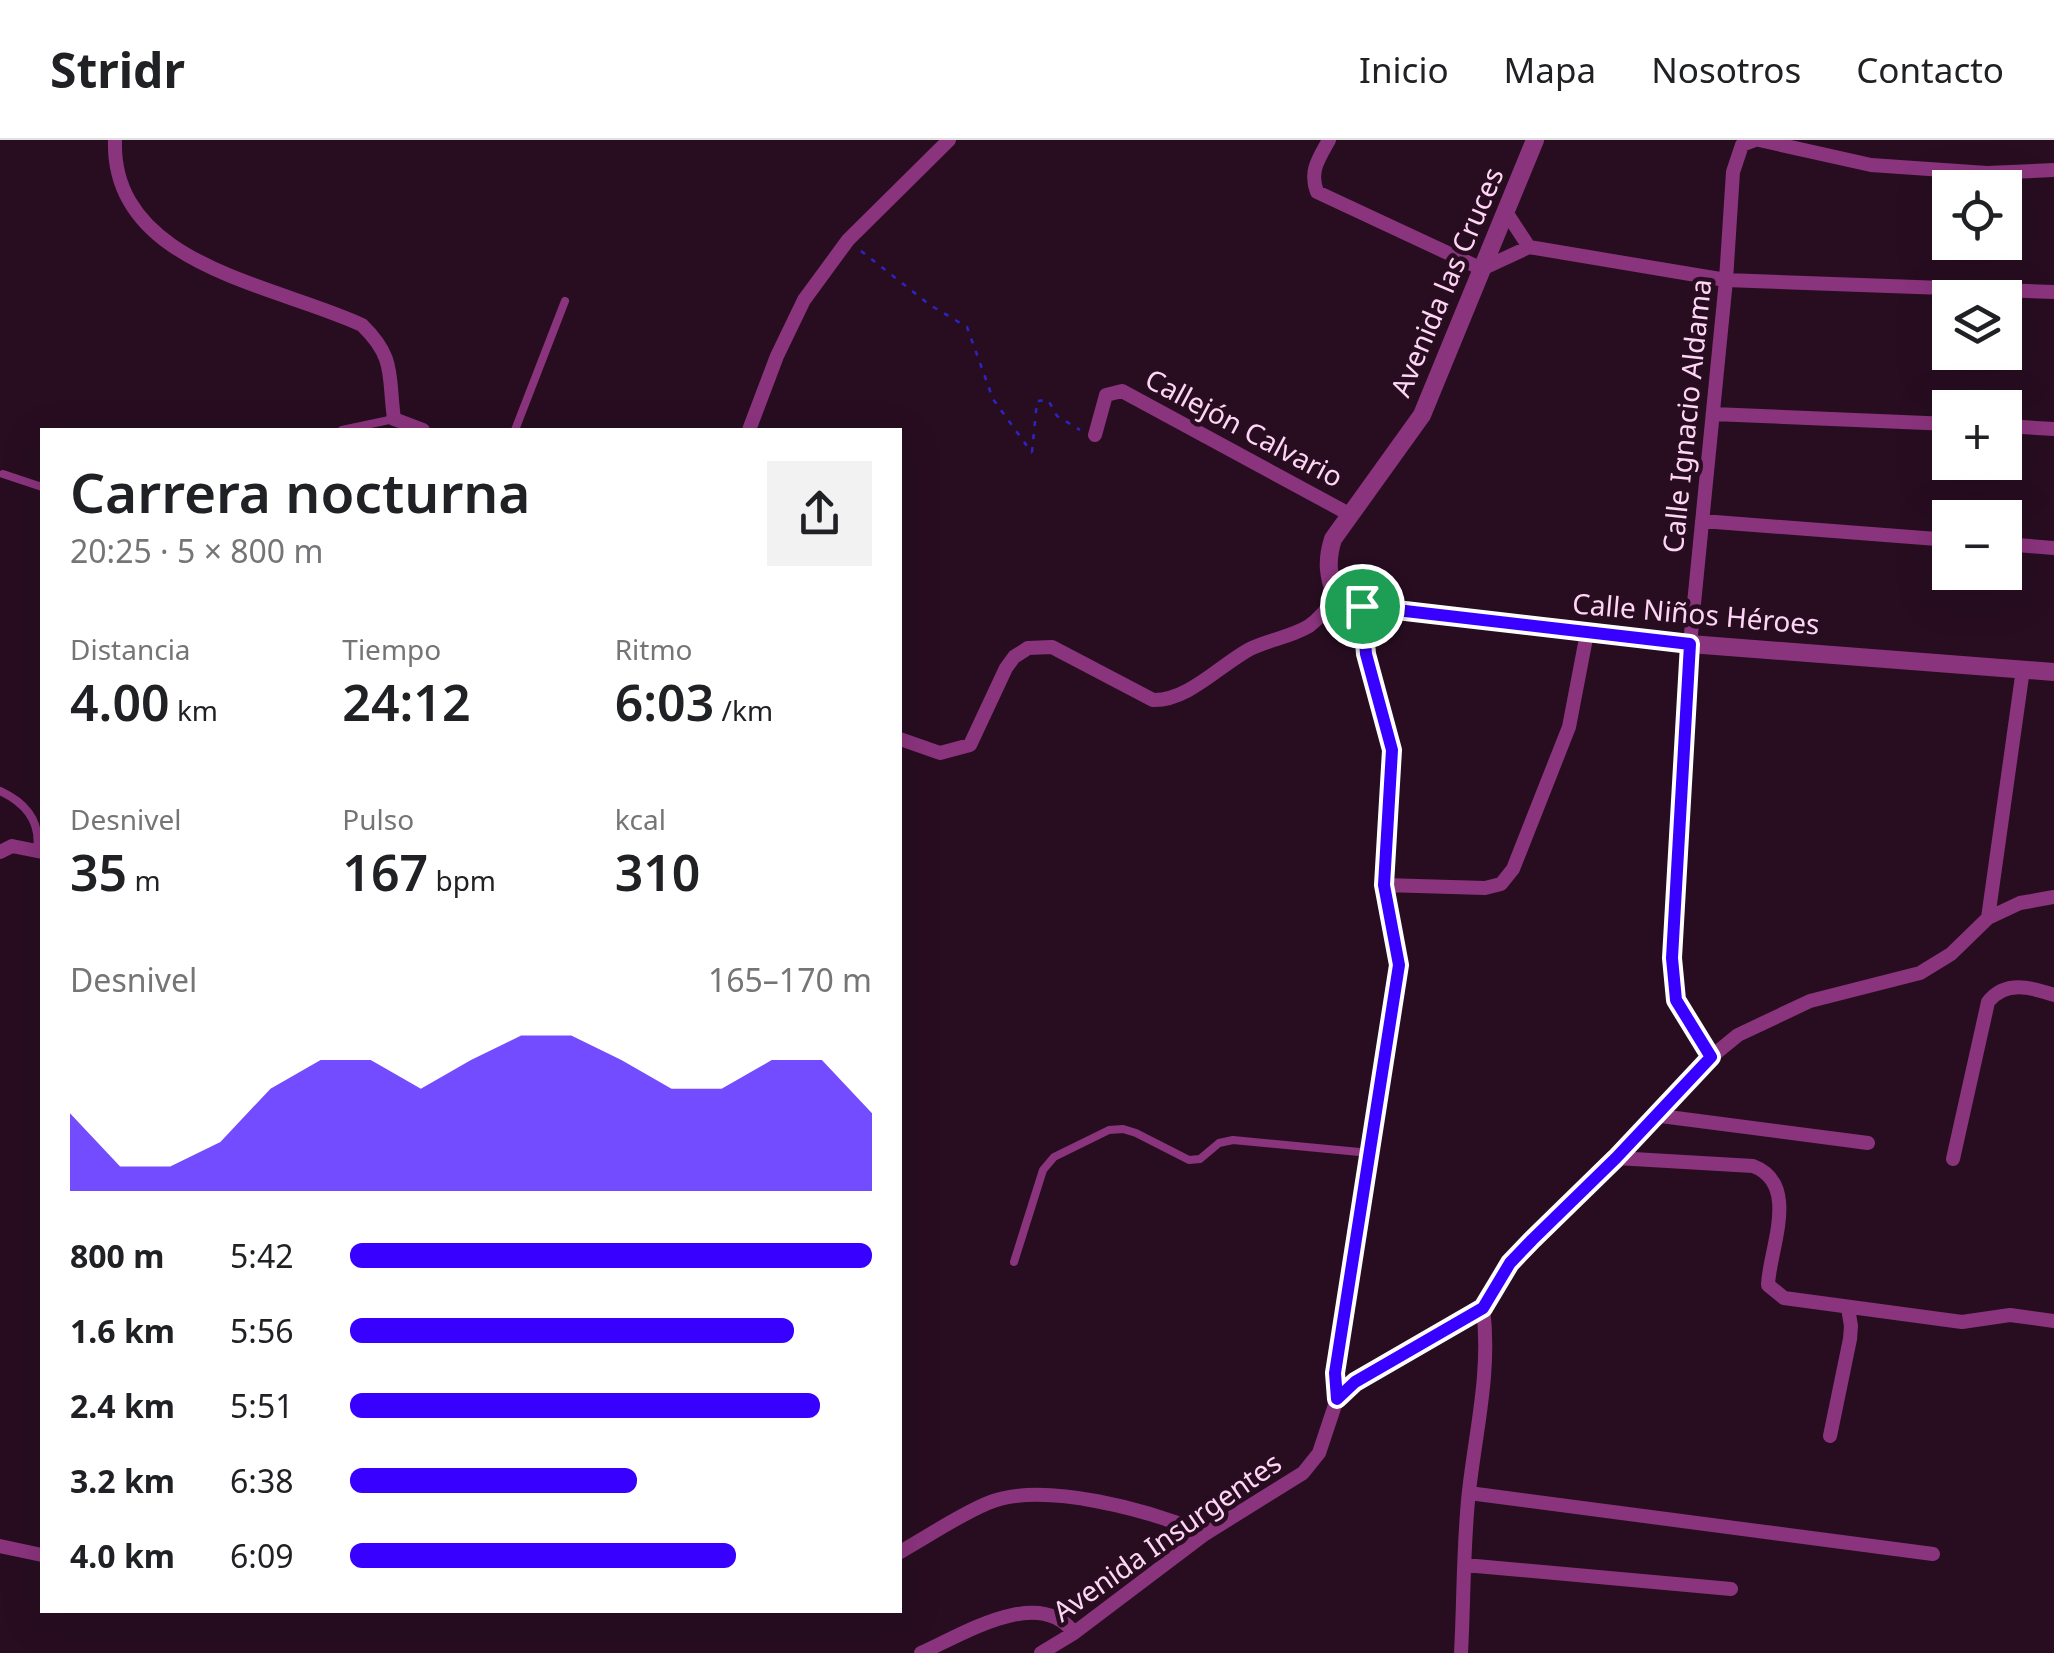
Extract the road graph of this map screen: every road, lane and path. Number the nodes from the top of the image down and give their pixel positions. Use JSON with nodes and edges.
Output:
{"nodes":[{"id":1,"x":115,"y":140,"type":"edge"},
{"id":2,"x":949,"y":140,"type":"edge"},
{"id":3,"x":1329,"y":140,"type":"edge"},
{"id":4,"x":1535,"y":140,"type":"edge"},
{"id":5,"x":1757,"y":140,"type":"edge"},
{"id":6,"x":2054,"y":170,"type":"edge"},
{"id":7,"x":1506,"y":212,"type":"junction"},
{"id":8,"x":848,"y":240,"type":"junction"},
{"id":9,"x":1529,"y":247,"type":"junction"},
{"id":10,"x":1482,"y":269,"type":"junction"},
{"id":11,"x":1726,"y":280,"type":"junction"},
{"id":12,"x":2054,"y":292,"type":"edge"},
{"id":13,"x":565,"y":302,"type":"dead end"},
{"id":14,"x":1713,"y":414,"type":"junction"},
{"id":15,"x":394,"y":419,"type":"junction"},
{"id":16,"x":1932,"y":423,"type":"edge"},
{"id":17,"x":2022,"y":427,"type":"edge"},
{"id":18,"x":351,"y":428,"type":"edge"},
{"id":19,"x":417,"y":428,"type":"edge"},
{"id":20,"x":515,"y":428,"type":"edge"},
{"id":21,"x":750,"y":428,"type":"edge"},
{"id":22,"x":2054,"y":428,"type":"edge"},
{"id":23,"x":1095,"y":436,"type":"joint"},
{"id":24,"x":3,"y":474,"type":"dead end"},
{"id":25,"x":40,"y":486,"type":"edge"},
{"id":26,"x":1349,"y":514,"type":"junction"},
{"id":27,"x":1702,"y":521,"type":"junction"},
{"id":28,"x":1932,"y":539,"type":"edge"},
{"id":29,"x":2022,"y":545,"type":"edge"},
{"id":30,"x":2054,"y":548,"type":"edge"},
{"id":31,"x":1336,"y":597,"type":"junction"},
{"id":32,"x":1362,"y":606,"type":"junction"},
{"id":33,"x":1587,"y":632,"type":"junction"},
{"id":34,"x":1690,"y":644,"type":"junction"},
{"id":35,"x":2022,"y":669,"type":"junction"},
{"id":36,"x":2054,"y":672,"type":"edge"},
{"id":37,"x":902,"y":740,"type":"edge"},
{"id":38,"x":0,"y":791,"type":"edge"},
{"id":39,"x":40,"y":851,"type":"edge"},
{"id":40,"x":0,"y":852,"type":"edge"},
{"id":41,"x":1384,"y":885,"type":"junction"},
{"id":42,"x":2054,"y":897,"type":"edge"},
{"id":43,"x":1988,"y":918,"type":"junction"},
{"id":44,"x":2054,"y":994,"type":"edge"},
{"id":45,"x":1711,"y":1057,"type":"junction"},
{"id":46,"x":1653,"y":1115,"type":"junction"},
{"id":47,"x":1868,"y":1142,"type":"dead end"},
{"id":48,"x":1370,"y":1153,"type":"junction"},
{"id":49,"x":1616,"y":1158,"type":"junction"},
{"id":50,"x":1953,"y":1159,"type":"dead end"},
{"id":51,"x":1014,"y":1262,"type":"dead end"},
{"id":52,"x":1483,"y":1308,"type":"junction"},
{"id":53,"x":1848,"y":1308,"type":"junction"},
{"id":54,"x":2054,"y":1321,"type":"edge"},
{"id":55,"x":1337,"y":1399,"type":"junction"},
{"id":56,"x":1830,"y":1436,"type":"dead end"},
{"id":57,"x":1469,"y":1493,"type":"junction"},
{"id":58,"x":1205,"y":1534,"type":"junction"},
{"id":59,"x":0,"y":1546,"type":"edge"},
{"id":60,"x":902,"y":1551,"type":"edge"},
{"id":61,"x":1932,"y":1554,"type":"dead end"},
{"id":62,"x":40,"y":1555,"type":"edge"},
{"id":63,"x":1466,"y":1565,"type":"junction"},
{"id":64,"x":1731,"y":1589,"type":"dead end"},
{"id":65,"x":1074,"y":1633,"type":"junction"},
{"id":66,"x":1054,"y":1650,"type":"edge"},
{"id":67,"x":922,"y":1653,"type":"edge"},
{"id":68,"x":1460,"y":1653,"type":"edge"}],
"edges":[{"from":1,"to":15,"type":"street"},
{"from":2,"to":8,"type":"street"},
{"from":3,"to":10,"type":"street"},
{"from":4,"to":7,"type":"street","name":"Avenida las Cruces"},
{"from":5,"to":6,"type":"street"},
{"from":5,"to":11,"type":"street","name":"Calle Ignacio Aldama"},
{"from":7,"to":9,"type":"street"},
{"from":7,"to":10,"type":"street","name":"Avenida las Cruces"},
{"from":8,"to":21,"type":"street"},
{"from":8,"to":23,"type":"path"},
{"from":9,"to":10,"type":"street"},
{"from":9,"to":11,"type":"street"},
{"from":10,"to":26,"type":"street","name":"Avenida las Cruces"},
{"from":11,"to":12,"type":"street"},
{"from":11,"to":14,"type":"street","name":"Calle Ignacio Aldama"},
{"from":13,"to":20,"type":"lane"},
{"from":14,"to":16,"type":"street"},
{"from":14,"to":27,"type":"street","name":"Calle Ignacio Aldama"},
{"from":15,"to":18,"type":"lane"},
{"from":15,"to":19,"type":"street"},
{"from":17,"to":22,"type":"street"},
{"from":23,"to":26,"type":"street","name":"Callejón Calvario"},
{"from":24,"to":25,"type":"lane"},
{"from":26,"to":31,"type":"street","name":"Avenida las Cruces"},
{"from":27,"to":28,"type":"street"},
{"from":27,"to":34,"type":"street","name":"Calle Ignacio Aldama"},
{"from":29,"to":30,"type":"street"},
{"from":31,"to":32,"type":"street","name":"Calle Niños Héroes"},
{"from":31,"to":37,"type":"street"},
{"from":32,"to":33,"type":"street","name":"Calle Niños Héroes"},
{"from":32,"to":41,"type":"street","name":"Avenida Insurgentes"},
{"from":33,"to":34,"type":"street","name":"Calle Niños Héroes"},
{"from":33,"to":41,"type":"street"},
{"from":34,"to":35,"type":"street","name":"Calle Niños Héroes"},
{"from":34,"to":45,"type":"street","name":"Calle Ignacio Aldama"},
{"from":35,"to":36,"type":"street","name":"Calle Niños Héroes"},
{"from":35,"to":43,"type":"street"},
{"from":38,"to":39,"type":"lane"},
{"from":39,"to":40,"type":"street"},
{"from":41,"to":48,"type":"street","name":"Avenida Insurgentes"},
{"from":42,"to":43,"type":"street"},
{"from":43,"to":45,"type":"street"},
{"from":44,"to":50,"type":"street"},
{"from":45,"to":46,"type":"street"},
{"from":46,"to":47,"type":"street"},
{"from":46,"to":49,"type":"street"},
{"from":48,"to":51,"type":"lane"},
{"from":48,"to":55,"type":"street","name":"Avenida Insurgentes"},
{"from":49,"to":52,"type":"street"},
{"from":49,"to":53,"type":"street"},
{"from":52,"to":55,"type":"street"},
{"from":52,"to":57,"type":"street"},
{"from":53,"to":54,"type":"street"},
{"from":53,"to":56,"type":"street"},
{"from":55,"to":58,"type":"street","name":"Avenida Insurgentes"},
{"from":57,"to":61,"type":"street"},
{"from":57,"to":63,"type":"street"},
{"from":58,"to":60,"type":"street"},
{"from":58,"to":65,"type":"street","name":"Avenida Insurgentes"},
{"from":59,"to":62,"type":"street"},
{"from":63,"to":64,"type":"street"},
{"from":63,"to":68,"type":"street"},
{"from":65,"to":66,"type":"street","name":"Avenida Insurgentes"},
{"from":65,"to":67,"type":"street"}]}
